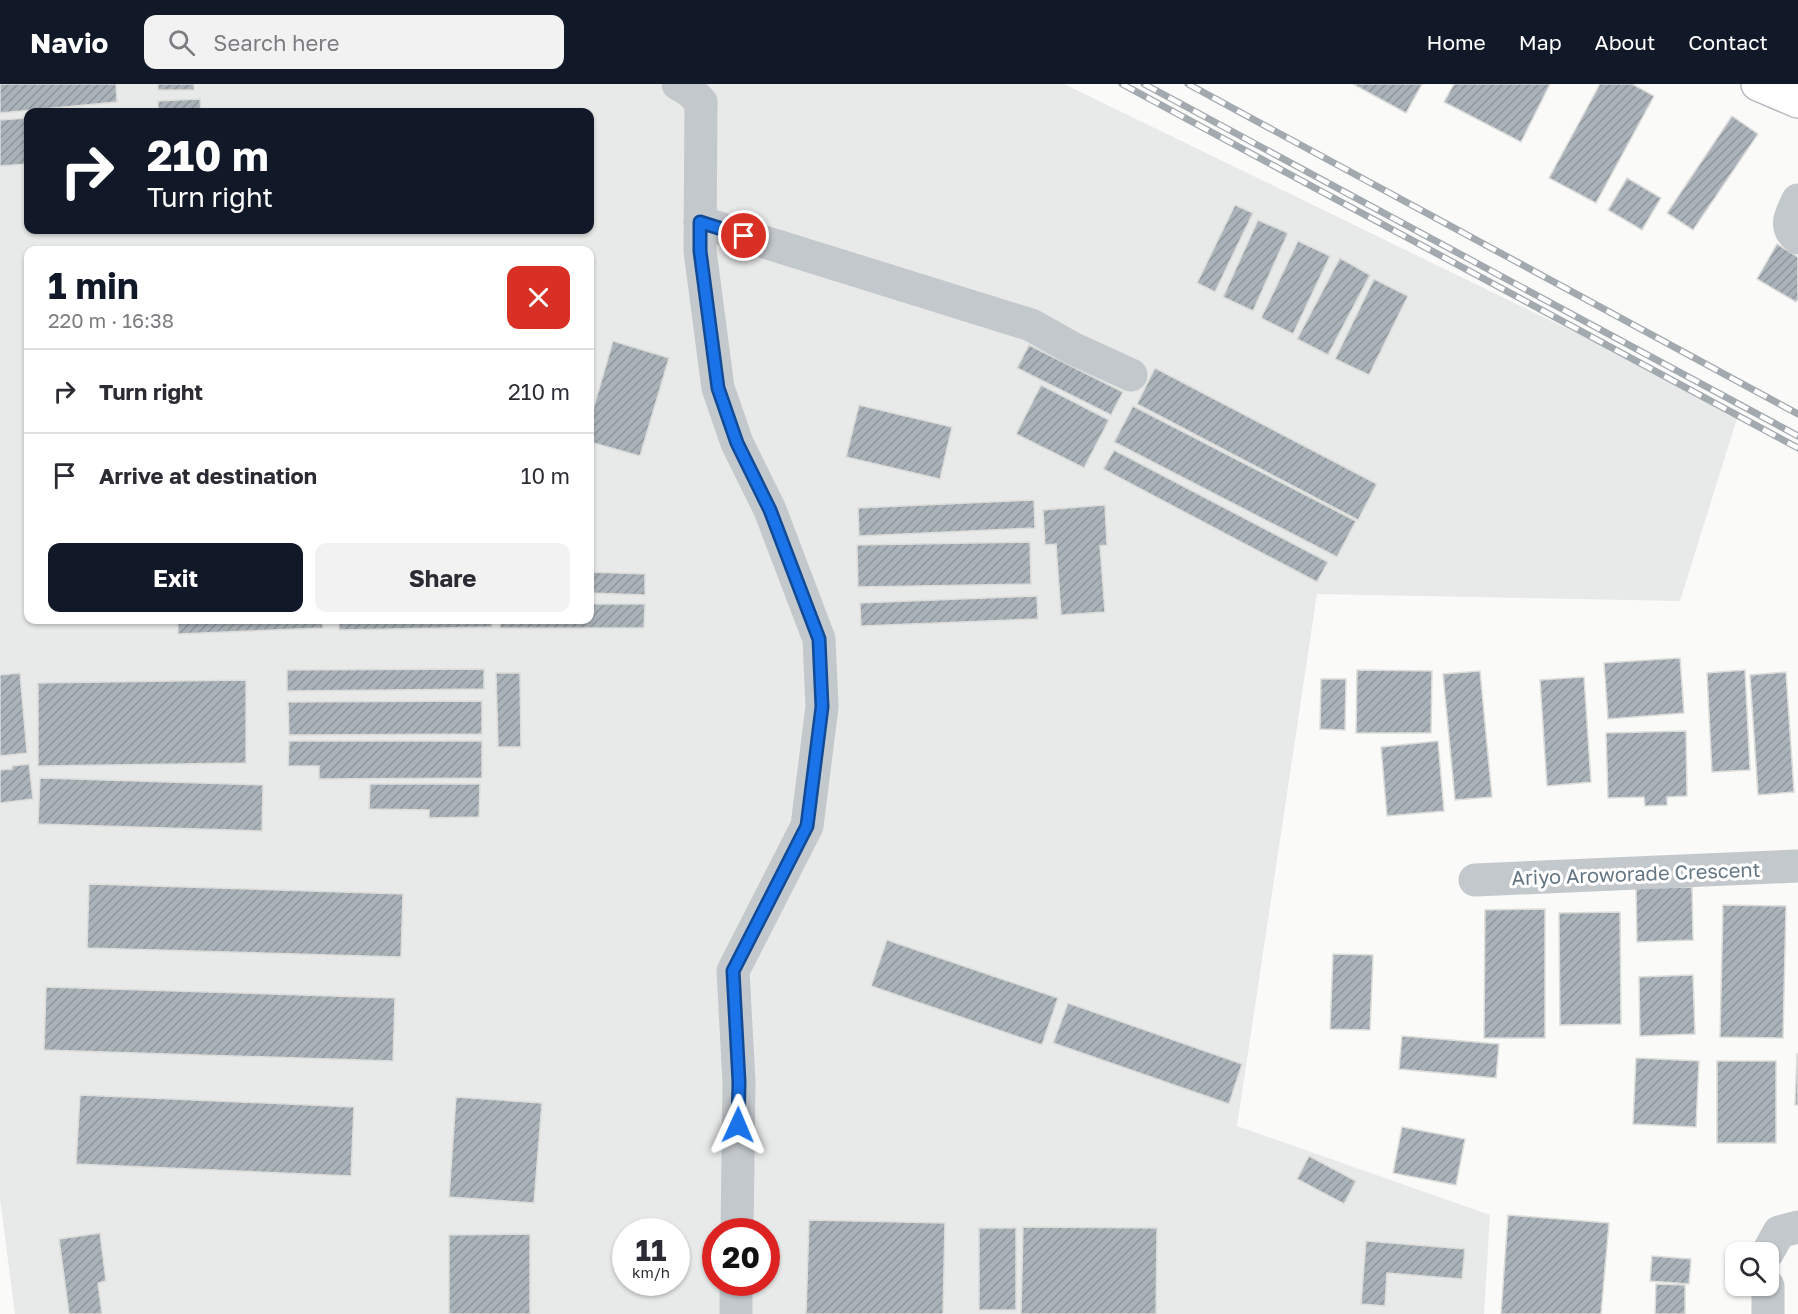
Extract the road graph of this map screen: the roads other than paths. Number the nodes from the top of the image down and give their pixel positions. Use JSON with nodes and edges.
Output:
{"nodes":[{"id":1,"x":678,"y":84,"type":"edge"},
{"id":2,"x":1758,"y":84,"type":"edge"},
{"id":3,"x":1798,"y":101,"type":"edge"},
{"id":4,"x":1798,"y":200,"type":"edge"},
{"id":5,"x":700,"y":222,"type":"junction"},
{"id":6,"x":1798,"y":238,"type":"edge"},
{"id":7,"x":1131,"y":375,"type":"dead end"},
{"id":8,"x":1798,"y":866,"type":"edge"},
{"id":9,"x":1475,"y":880,"type":"dead end"},
{"id":10,"x":737,"y":1218,"type":"edge"},
{"id":11,"x":1798,"y":1227,"type":"edge"},
{"id":12,"x":1774,"y":1242,"type":"edge"},
{"id":13,"x":736,"y":1296,"type":"edge"},
{"id":14,"x":1768,"y":1296,"type":"edge"},
{"id":15,"x":736,"y":1314,"type":"edge"},
{"id":16,"x":1768,"y":1314,"type":"edge"}],
"edges":[{"from":1,"to":5,"type":"street"},
{"from":2,"to":3,"type":"main road"},
{"from":4,"to":6,"type":"street"},
{"from":5,"to":7,"type":"street"},
{"from":5,"to":10,"type":"street"},
{"from":8,"to":9,"type":"street","name":"Ariyo Aroworade Crescent"},
{"from":11,"to":12,"type":"street"},
{"from":13,"to":15,"type":"street"},
{"from":14,"to":16,"type":"street"}]}
